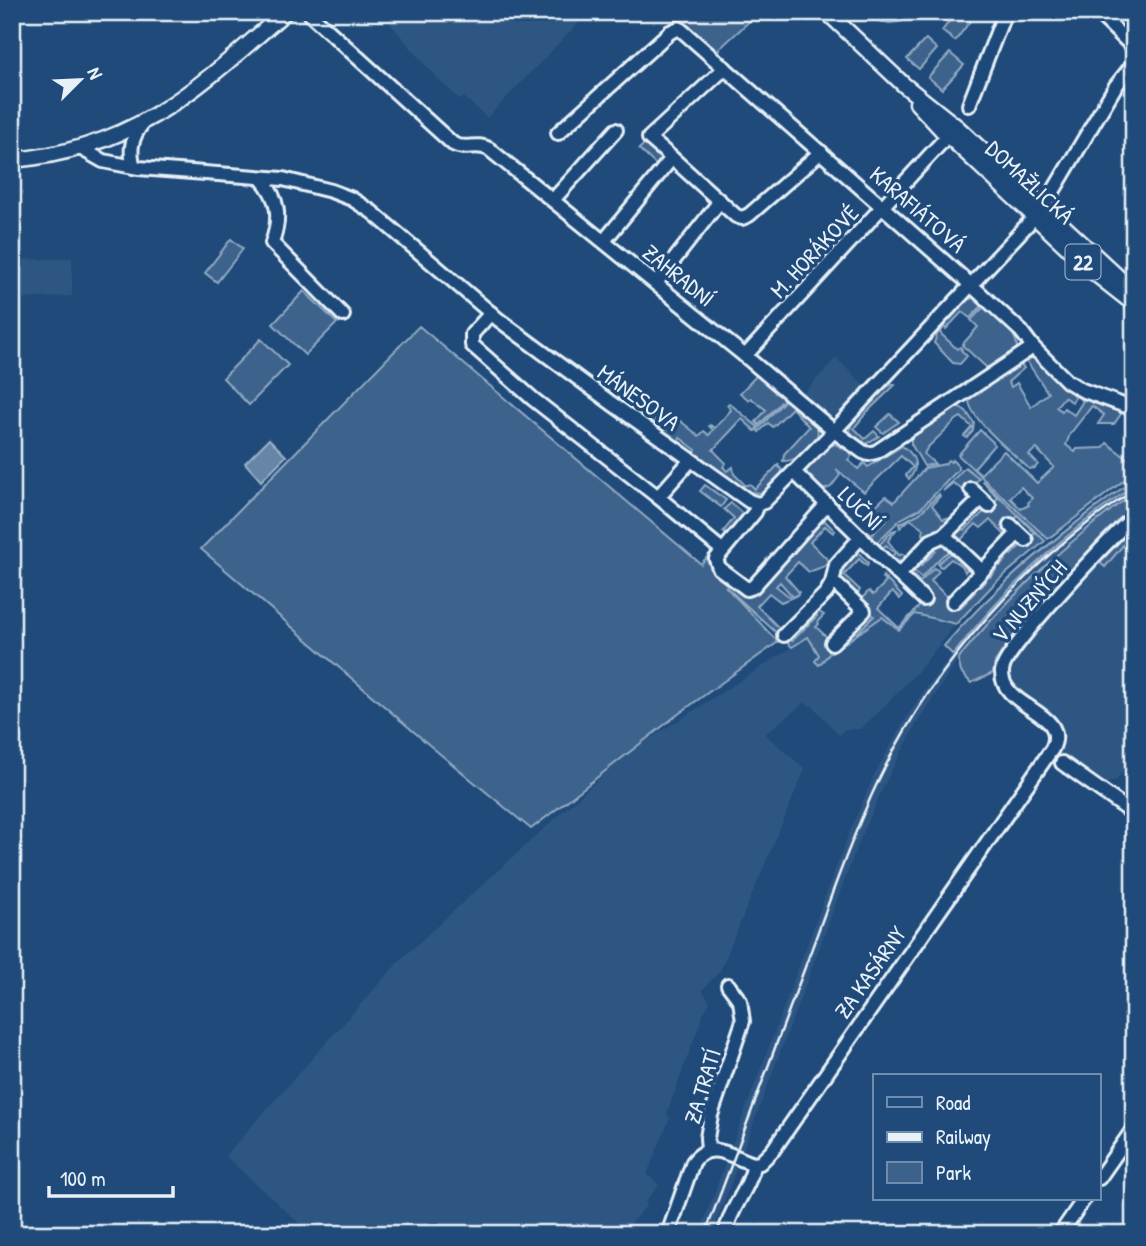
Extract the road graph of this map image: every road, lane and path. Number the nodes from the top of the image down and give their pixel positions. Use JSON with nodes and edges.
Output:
{"nodes":[{"id":1,"x":285,"y":12,"type":"edge"},
{"id":2,"x":827,"y":12,"type":"edge"},
{"id":3,"x":1005,"y":12,"type":"edge"},
{"id":4,"x":1097,"y":12,"type":"edge"},
{"id":5,"x":311,"y":15,"type":"dead end"},
{"id":6,"x":1134,"y":48,"type":"edge"},
{"id":7,"x":1134,"y":63,"type":"edge"},
{"id":8,"x":725,"y":68,"type":"junction"},
{"id":9,"x":969,"y":104,"type":"dead end"},
{"id":10,"x":142,"y":124,"type":"junction"},
{"id":11,"x":616,"y":130,"type":"dead end"},
{"id":12,"x":558,"y":133,"type":"dead end"},
{"id":13,"x":941,"y":143,"type":"dead end"},
{"id":14,"x":82,"y":149,"type":"junction"},
{"id":15,"x":821,"y":152,"type":"junction"},
{"id":16,"x":672,"y":158,"type":"junction"},
{"id":17,"x":12,"y":160,"type":"edge"},
{"id":18,"x":134,"y":167,"type":"junction"},
{"id":19,"x":261,"y":178,"type":"junction"},
{"id":20,"x":553,"y":200,"type":"junction"},
{"id":21,"x":720,"y":201,"type":"junction"},
{"id":22,"x":883,"y":207,"type":"junction"},
{"id":23,"x":1038,"y":211,"type":"junction"},
{"id":24,"x":604,"y":241,"type":"junction"},
{"id":25,"x":656,"y":283,"type":"junction"},
{"id":26,"x":970,"y":284,"type":"junction"},
{"id":27,"x":1134,"y":292,"type":"edge"},
{"id":28,"x":1134,"y":304,"type":"edge"},
{"id":29,"x":491,"y":313,"type":"junction"},
{"id":30,"x":342,"y":315,"type":"dead end"},
{"id":31,"x":1033,"y":347,"type":"junction"},
{"id":32,"x":745,"y":356,"type":"junction"},
{"id":33,"x":1134,"y":409,"type":"edge"},
{"id":34,"x":834,"y":431,"type":"junction"},
{"id":35,"x":691,"y":460,"type":"junction"},
{"id":36,"x":794,"y":472,"type":"junction"},
{"id":37,"x":658,"y":497,"type":"junction"},
{"id":38,"x":980,"y":498,"type":"dead end"},
{"id":39,"x":758,"y":504,"type":"junction"},
{"id":40,"x":827,"y":504,"type":"junction"},
{"id":41,"x":1134,"y":516,"type":"edge"},
{"id":42,"x":1018,"y":533,"type":"dead end"},
{"id":43,"x":944,"y":535,"type":"junction"},
{"id":44,"x":861,"y":537,"type":"junction"},
{"id":45,"x":722,"y":550,"type":"junction"},
{"id":46,"x":982,"y":571,"type":"junction"},
{"id":47,"x":900,"y":575,"type":"junction"},
{"id":48,"x":832,"y":583,"type":"junction"},
{"id":49,"x":924,"y":599,"type":"dead end"},
{"id":50,"x":953,"y":602,"type":"dead end"},
{"id":51,"x":784,"y":635,"type":"dead end"},
{"id":52,"x":832,"y":643,"type":"dead end"},
{"id":53,"x":1052,"y":749,"type":"joint"},
{"id":54,"x":1062,"y":763,"type":"dead end"},
{"id":55,"x":1134,"y":814,"type":"edge"},
{"id":56,"x":728,"y":985,"type":"dead end"},
{"id":57,"x":1134,"y":1128,"type":"edge"},
{"id":58,"x":708,"y":1150,"type":"junction"},
{"id":59,"x":754,"y":1164,"type":"junction"},
{"id":60,"x":1100,"y":1177,"type":"edge"},
{"id":61,"x":1083,"y":1200,"type":"edge"},
{"id":62,"x":1061,"y":1233,"type":"edge"},
{"id":63,"x":668,"y":1234,"type":"edge"},
{"id":64,"x":724,"y":1234,"type":"edge"}],
"edges":[{"from":1,"to":10,"type":"main road"},
{"from":2,"to":23,"type":"main road","name":"DOMAŽLICKÁ","number":"22"},
{"from":3,"to":9,"type":"street"},
{"from":4,"to":6,"type":"street"},
{"from":5,"to":20,"type":"street","name":"ZAHRADNÍ"},
{"from":7,"to":23,"type":"street"},
{"from":8,"to":12,"type":"street","name":"KARAFIÁTOVÁ"},
{"from":8,"to":15,"type":"street","name":"KARAFIÁTOVÁ"},
{"from":8,"to":16,"type":"street"},
{"from":10,"to":14,"type":"main road"},
{"from":10,"to":18,"type":"street"},
{"from":11,"to":20,"type":"street"},
{"from":13,"to":22,"type":"street","name":"M. HORÁKOVÉ"},
{"from":14,"to":17,"type":"main road"},
{"from":14,"to":18,"type":"street","name":"MÁNESOVA"},
{"from":15,"to":21,"type":"street"},
{"from":15,"to":22,"type":"street","name":"KARAFIÁTOVÁ"},
{"from":16,"to":21,"type":"street"},
{"from":16,"to":24,"type":"street"},
{"from":18,"to":19,"type":"street","name":"MÁNESOVA"},
{"from":19,"to":29,"type":"street","name":"MÁNESOVA"},
{"from":19,"to":30,"type":"street"},
{"from":20,"to":24,"type":"street","name":"ZAHRADNÍ"},
{"from":21,"to":25,"type":"street"},
{"from":22,"to":26,"type":"street","name":"KARAFIÁTOVÁ"},
{"from":22,"to":32,"type":"street","name":"M. HORÁKOVÉ"},
{"from":23,"to":26,"type":"street"},
{"from":23,"to":27,"type":"main road","name":"DOMAŽLICKÁ","number":"22"},
{"from":23,"to":28,"type":"main road","name":"DOMAŽLICKÁ","number":"22"},
{"from":24,"to":25,"type":"street","name":"ZAHRADNÍ"},
{"from":25,"to":32,"type":"street","name":"ZAHRADNÍ"},
{"from":26,"to":31,"type":"street","name":"KARAFIÁTOVÁ"},
{"from":26,"to":34,"type":"street"},
{"from":29,"to":35,"type":"street","name":"MÁNESOVA"},
{"from":29,"to":37,"type":"street"},
{"from":31,"to":33,"type":"street","name":"KARAFIÁTOVÁ"},
{"from":31,"to":34,"type":"street","name":"ZAHRADNÍ"},
{"from":32,"to":34,"type":"street","name":"ZAHRADNÍ"},
{"from":34,"to":36,"type":"street"},
{"from":35,"to":37,"type":"street"},
{"from":35,"to":39,"type":"street","name":"MÁNESOVA"},
{"from":36,"to":39,"type":"street"},
{"from":36,"to":40,"type":"street","name":"LUČNÍ"},
{"from":37,"to":45,"type":"street"},
{"from":38,"to":43,"type":"street"},
{"from":39,"to":45,"type":"street"},
{"from":40,"to":44,"type":"street","name":"LUČNÍ"},
{"from":40,"to":45,"type":"street"},
{"from":41,"to":53,"type":"street","name":"V NUZNÝCH"},
{"from":42,"to":46,"type":"street"},
{"from":43,"to":46,"type":"street"},
{"from":43,"to":47,"type":"street"},
{"from":44,"to":47,"type":"street","name":"LUČNÍ"},
{"from":44,"to":48,"type":"street"},
{"from":46,"to":50,"type":"street"},
{"from":47,"to":49,"type":"street","name":"LUČNÍ"},
{"from":48,"to":51,"type":"street"},
{"from":48,"to":52,"type":"street"},
{"from":53,"to":59,"type":"street","name":"ZA KASÁRNY"},
{"from":54,"to":55,"type":"street"},
{"from":56,"to":58,"type":"street","name":"ZA TRATÍ"},
{"from":57,"to":60,"type":"street"},
{"from":58,"to":59,"type":"street"},
{"from":58,"to":63,"type":"street","name":"ZA TRATÍ"},
{"from":59,"to":64,"type":"street","name":"ZA KASÁRNY"},
{"from":61,"to":62,"type":"street"}]}
